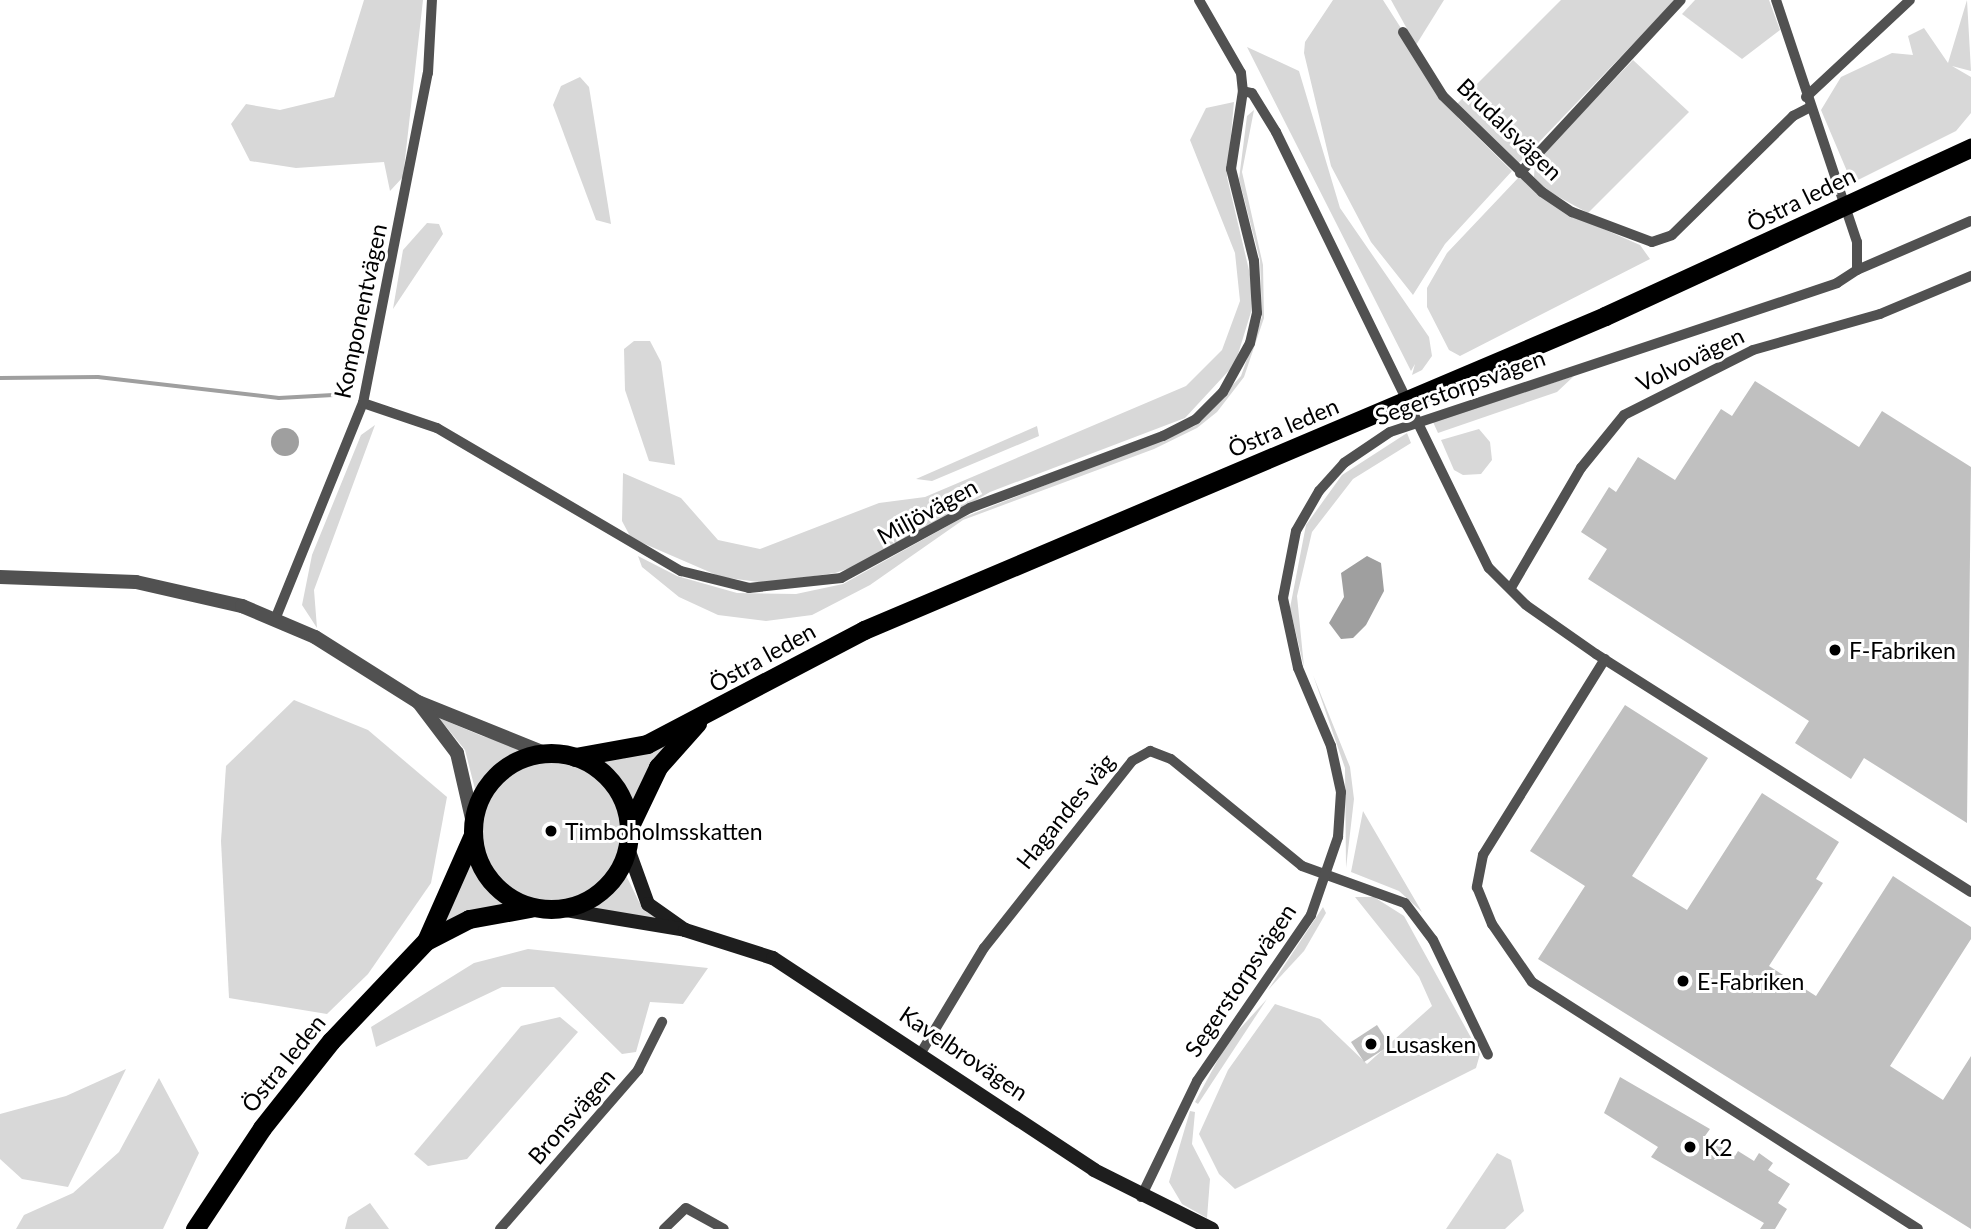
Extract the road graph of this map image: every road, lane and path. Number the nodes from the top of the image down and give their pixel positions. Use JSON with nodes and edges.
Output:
{"nodes":[{"id":1,"x":432,"y":0,"type":"edge"},
{"id":2,"x":1199,"y":0,"type":"edge"},
{"id":3,"x":1681,"y":0,"type":"edge"},
{"id":4,"x":1776,"y":0,"type":"edge"},
{"id":5,"x":1910,"y":0,"type":"edge"},
{"id":6,"x":1403,"y":32,"type":"dead end"},
{"id":7,"x":1243,"y":91,"type":"junction"},
{"id":8,"x":1808,"y":103,"type":"junction"},
{"id":9,"x":1971,"y":139,"type":"edge"},
{"id":10,"x":1971,"y":148,"type":"edge"},
{"id":11,"x":1520,"y":173,"type":"junction"},
{"id":12,"x":1886,"y":186,"type":"junction"},
{"id":13,"x":1971,"y":221,"type":"edge"},
{"id":14,"x":1857,"y":270,"type":"junction"},
{"id":15,"x":1971,"y":276,"type":"edge"},
{"id":16,"x":363,"y":403,"type":"junction"},
{"id":17,"x":0,"y":577,"type":"edge"},
{"id":18,"x":1512,"y":586,"type":"junction"},
{"id":19,"x":276,"y":617,"type":"junction"},
{"id":20,"x":1605,"y":659,"type":"junction"},
{"id":21,"x":418,"y":702,"type":"junction"},
{"id":22,"x":702,"y":718,"type":"junction"},
{"id":23,"x":547,"y":754,"type":"junction"},
{"id":24,"x":575,"y":757,"type":"junction"},
{"id":25,"x":473,"y":829,"type":"junction"},
{"id":26,"x":628,"y":838,"type":"junction"},
{"id":27,"x":1326,"y":876,"type":"junction"},
{"id":28,"x":1971,"y":892,"type":"edge"},
{"id":29,"x":533,"y":908,"type":"junction"},
{"id":30,"x":560,"y":909,"type":"junction"},
{"id":31,"x":685,"y":930,"type":"junction"},
{"id":32,"x":426,"y":941,"type":"junction"},
{"id":33,"x":662,"y":1022,"type":"dead end"},
{"id":34,"x":922,"y":1051,"type":"junction"},
{"id":35,"x":1488,"y":1055,"type":"dead end"},
{"id":36,"x":1141,"y":1196,"type":"junction"},
{"id":37,"x":195,"y":1229,"type":"edge"},
{"id":38,"x":500,"y":1229,"type":"edge"},
{"id":39,"x":664,"y":1229,"type":"edge"},
{"id":40,"x":724,"y":1229,"type":"edge"},
{"id":41,"x":1212,"y":1229,"type":"edge"},
{"id":42,"x":1918,"y":1229,"type":"edge"}],
"edges":[{"from":1,"to":16,"type":"street","name":"Komponentvägen"},
{"from":2,"to":7,"type":"street"},
{"from":3,"to":11,"type":"street"},
{"from":4,"to":8,"type":"street"},
{"from":5,"to":8,"type":"street"},
{"from":6,"to":11,"type":"street","name":"Brudalsvägen"},
{"from":7,"to":16,"type":"street","name":"Miljövägen"},
{"from":7,"to":18,"type":"street"},
{"from":8,"to":11,"type":"street","name":"Brudalsvägen"},
{"from":8,"to":14,"type":"street"},
{"from":9,"to":12,"type":"highway","name":"Östra leden"},
{"from":10,"to":12,"type":"highway","name":"Östra leden"},
{"from":12,"to":22,"type":"highway","name":"Östra leden"},
{"from":13,"to":14,"type":"street","name":"Segerstorpsvägen"},
{"from":14,"to":27,"type":"street","name":"Segerstorpsvägen"},
{"from":15,"to":18,"type":"street","name":"Volvovägen"},
{"from":16,"to":19,"type":"street","name":"Komponentvägen"},
{"from":17,"to":19,"type":"street"},
{"from":18,"to":20,"type":"street"},
{"from":19,"to":21,"type":"street"},
{"from":20,"to":28,"type":"street"},
{"from":20,"to":42,"type":"street"},
{"from":21,"to":23,"type":"street"},
{"from":21,"to":25,"type":"street"},
{"from":22,"to":24,"type":"highway","name":"Östra leden"},
{"from":22,"to":26,"type":"highway","name":"Östra leden"},
{"from":23,"to":24,"type":"highway"},
{"from":23,"to":25,"type":"highway"},
{"from":24,"to":26,"type":"highway"},
{"from":25,"to":29,"type":"highway"},
{"from":25,"to":32,"type":"highway","name":"Östra leden"},
{"from":26,"to":30,"type":"highway"},
{"from":26,"to":31,"type":"main road","name":"Kavelbrovägen"},
{"from":27,"to":34,"type":"street","name":"Hagandes väg"},
{"from":27,"to":35,"type":"street"},
{"from":27,"to":36,"type":"street","name":"Segerstorpsvägen"},
{"from":29,"to":30,"type":"highway"},
{"from":29,"to":32,"type":"highway","name":"Östra leden"},
{"from":30,"to":31,"type":"main road","name":"Kavelbrovägen"},
{"from":31,"to":34,"type":"main road","name":"Kavelbrovägen"},
{"from":32,"to":37,"type":"highway","name":"Östra leden"},
{"from":33,"to":38,"type":"street","name":"Bronsvägen"},
{"from":34,"to":36,"type":"main road","name":"Kavelbrovägen"},
{"from":36,"to":41,"type":"main road","name":"Kavelbrovägen"},
{"from":39,"to":40,"type":"street"}]}
